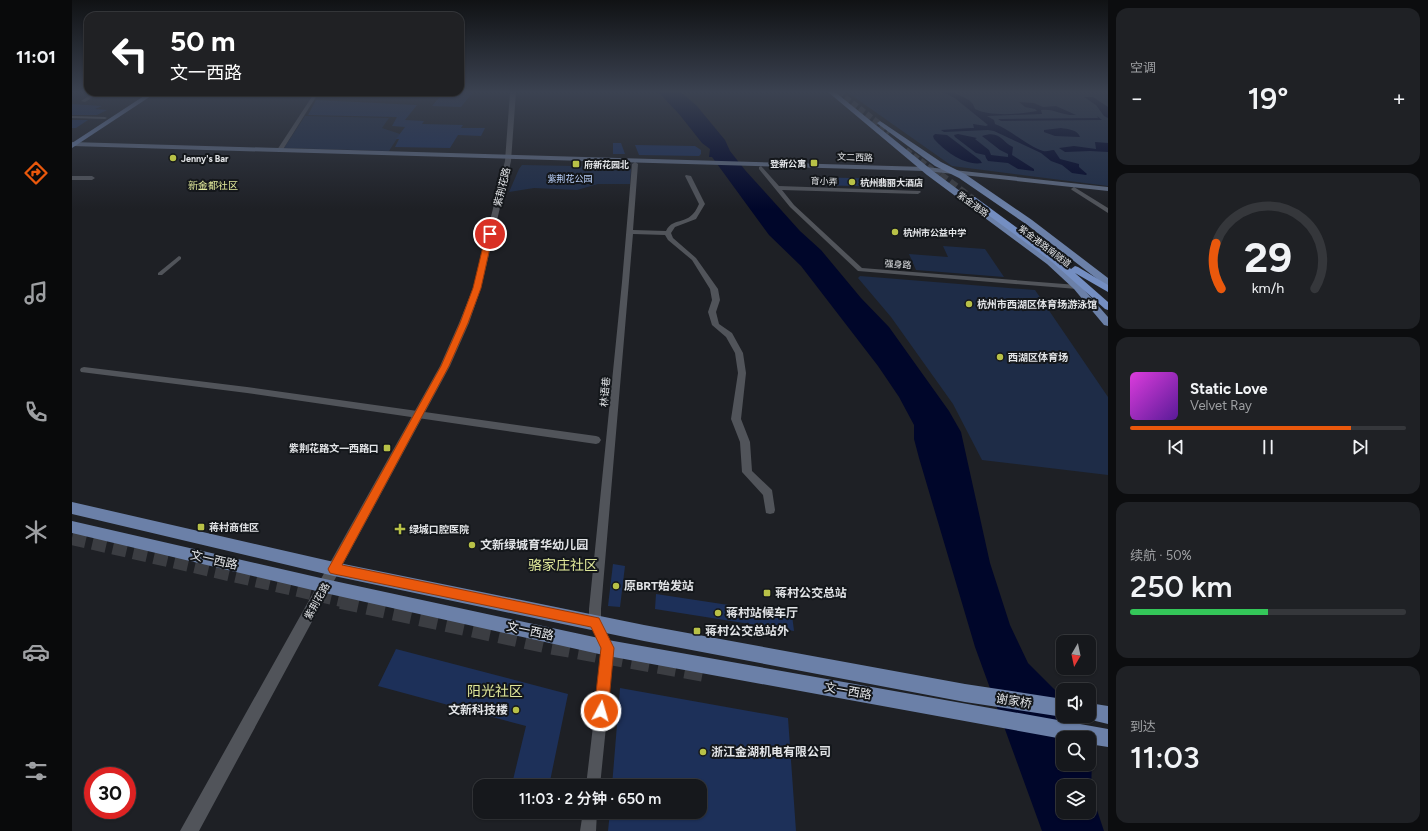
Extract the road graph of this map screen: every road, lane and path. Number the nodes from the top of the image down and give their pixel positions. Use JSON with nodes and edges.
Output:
{"nodes":[{"id":1,"x":89,"y":131,"type":"edge"},
{"id":2,"x":93,"y":131,"type":"edge"},
{"id":3,"x":292,"y":131,"type":"edge"},
{"id":4,"x":510,"y":131,"type":"edge"},
{"id":5,"x":879,"y":131,"type":"tunnel mouth"},
{"id":6,"x":892,"y":131,"type":"tunnel mouth"},
{"id":7,"x":72,"y":144,"type":"edge"},
{"id":8,"x":280,"y":150,"type":"junction"},
{"id":9,"x":508,"y":159,"type":"junction"},
{"id":10,"x":635,"y":164,"type":"junction"},
{"id":11,"x":708,"y":164,"type":"junction"},
{"id":12,"x":746,"y":165,"type":"junction"},
{"id":13,"x":761,"y":168,"type":"junction"},
{"id":14,"x":928,"y":171,"type":"junction"},
{"id":15,"x":959,"y":174,"type":"junction"},
{"id":16,"x":688,"y":176,"type":"dead end"},
{"id":17,"x":72,"y":178,"type":"edge"},
{"id":18,"x":92,"y":178,"type":"dead end"},
{"id":19,"x":778,"y":188,"type":"junction"},
{"id":20,"x":1074,"y":189,"type":"junction"},
{"id":21,"x":1108,"y":189,"type":"edge"},
{"id":22,"x":918,"y":192,"type":"dead end"},
{"id":23,"x":1108,"y":193,"type":"edge"},
{"id":24,"x":1108,"y":212,"type":"edge"},
{"id":25,"x":630,"y":232,"type":"junction"},
{"id":26,"x":668,"y":233,"type":"junction"},
{"id":27,"x":179,"y":258,"type":"dead end"},
{"id":28,"x":1075,"y":268,"type":"junction"},
{"id":29,"x":160,"y":274,"type":"dead end"},
{"id":30,"x":1108,"y":283,"type":"edge"},
{"id":31,"x":1077,"y":286,"type":"junction"},
{"id":32,"x":1108,"y":290,"type":"edge"},
{"id":33,"x":1097,"y":296,"type":"junction"},
{"id":34,"x":1108,"y":297,"type":"edge"},
{"id":35,"x":1108,"y":306,"type":"edge"},
{"id":36,"x":1108,"y":311,"type":"edge"},
{"id":37,"x":1108,"y":323,"type":"edge"},
{"id":38,"x":84,"y":370,"type":"dead end"},
{"id":39,"x":419,"y":414,"type":"junction"},
{"id":40,"x":596,"y":440,"type":"dead end"},
{"id":41,"x":72,"y":508,"type":"edge"},
{"id":42,"x":770,"y":510,"type":"dead end"},
{"id":43,"x":72,"y":527,"type":"edge"},
{"id":44,"x":334,"y":569,"type":"junction"},
{"id":45,"x":324,"y":586,"type":"junction"},
{"id":46,"x":595,"y":622,"type":"junction"},
{"id":47,"x":608,"y":648,"type":"junction"},
{"id":48,"x":965,"y":693,"type":"joint"},
{"id":49,"x":1056,"y":707,"type":"edge"},
{"id":50,"x":991,"y":718,"type":"joint"},
{"id":51,"x":1108,"y":738,"type":"edge"},
{"id":52,"x":594,"y":779,"type":"edge"},
{"id":53,"x":589,"y":819,"type":"edge"},
{"id":54,"x":189,"y":831,"type":"edge"},
{"id":55,"x":588,"y":831,"type":"edge"}],
"edges":[{"from":1,"to":7,"type":"main road"},
{"from":2,"to":7,"type":"main road"},
{"from":3,"to":8,"type":"street"},
{"from":4,"to":9,"type":"street","name":"紫荆花路"},
{"from":5,"to":14,"type":"main road","name":"紫金港路"},
{"from":6,"to":15,"type":"main road","name":"紫金港路"},
{"from":7,"to":8,"type":"main road","name":"文二西路"},
{"from":7,"to":9,"type":"main road","name":"文二西路"},
{"from":8,"to":9,"type":"main road","name":"文二西路"},
{"from":9,"to":10,"type":"main road","name":"文二西路"},
{"from":9,"to":11,"type":"main road","name":"文二西路"},
{"from":9,"to":39,"type":"street","name":"紫荆花路"},
{"from":10,"to":11,"type":"main road","name":"文二西路"},
{"from":10,"to":25,"type":"street","name":"林语巷"},
{"from":11,"to":12,"type":"main road","name":"文二西路"},
{"from":12,"to":13,"type":"main road","name":"文二西路"},
{"from":12,"to":14,"type":"main road","name":"文二西路"},
{"from":13,"to":14,"type":"main road","name":"文二西路"},
{"from":13,"to":19,"type":"street","name":"强身路"},
{"from":14,"to":15,"type":"main road","name":"文二西路"},
{"from":14,"to":31,"type":"main road","name":"紫金港路"},
{"from":15,"to":20,"type":"main road","name":"文二西路"},
{"from":15,"to":21,"type":"main road","name":"文二西路"},
{"from":15,"to":30,"type":"main road","name":"紫金港路"},
{"from":16,"to":26,"type":"street"},
{"from":17,"to":18,"type":"street"},
{"from":19,"to":22,"type":"street","name":"育小弄"},
{"from":19,"to":31,"type":"street","name":"强身路"},
{"from":20,"to":23,"type":"main road","name":"文二西路"},
{"from":20,"to":24,"type":"street"},
{"from":25,"to":26,"type":"street"},
{"from":25,"to":46,"type":"street","name":"林语巷"},
{"from":26,"to":42,"type":"street"},
{"from":27,"to":29,"type":"street"},
{"from":28,"to":32,"type":"highway"},
{"from":28,"to":33,"type":"highway","name":"紫金港路南隧道"},
{"from":28,"to":34,"type":"highway","name":"紫金港路南隧道"},
{"from":31,"to":37,"type":"main road","name":"紫金港路"},
{"from":33,"to":35,"type":"highway"},
{"from":33,"to":36,"type":"highway"},
{"from":38,"to":39,"type":"street"},
{"from":39,"to":40,"type":"street"},
{"from":39,"to":44,"type":"street","name":"紫荆花路"},
{"from":41,"to":44,"type":"main road","name":"文一西路"},
{"from":43,"to":45,"type":"main road","name":"文一西路"},
{"from":44,"to":45,"type":"street","name":"紫荆花路"},
{"from":44,"to":46,"type":"main road","name":"文一西路"},
{"from":45,"to":47,"type":"main road","name":"文一西路"},
{"from":45,"to":54,"type":"street","name":"紫荆花路"},
{"from":46,"to":47,"type":"street"},
{"from":46,"to":48,"type":"main road","name":"文一西路"},
{"from":47,"to":50,"type":"main road","name":"文一西路"},
{"from":47,"to":52,"type":"street"},
{"from":48,"to":49,"type":"main road","name":"谢家桥"},
{"from":50,"to":51,"type":"main road","name":"谢家桥"},
{"from":53,"to":55,"type":"street"}]}
